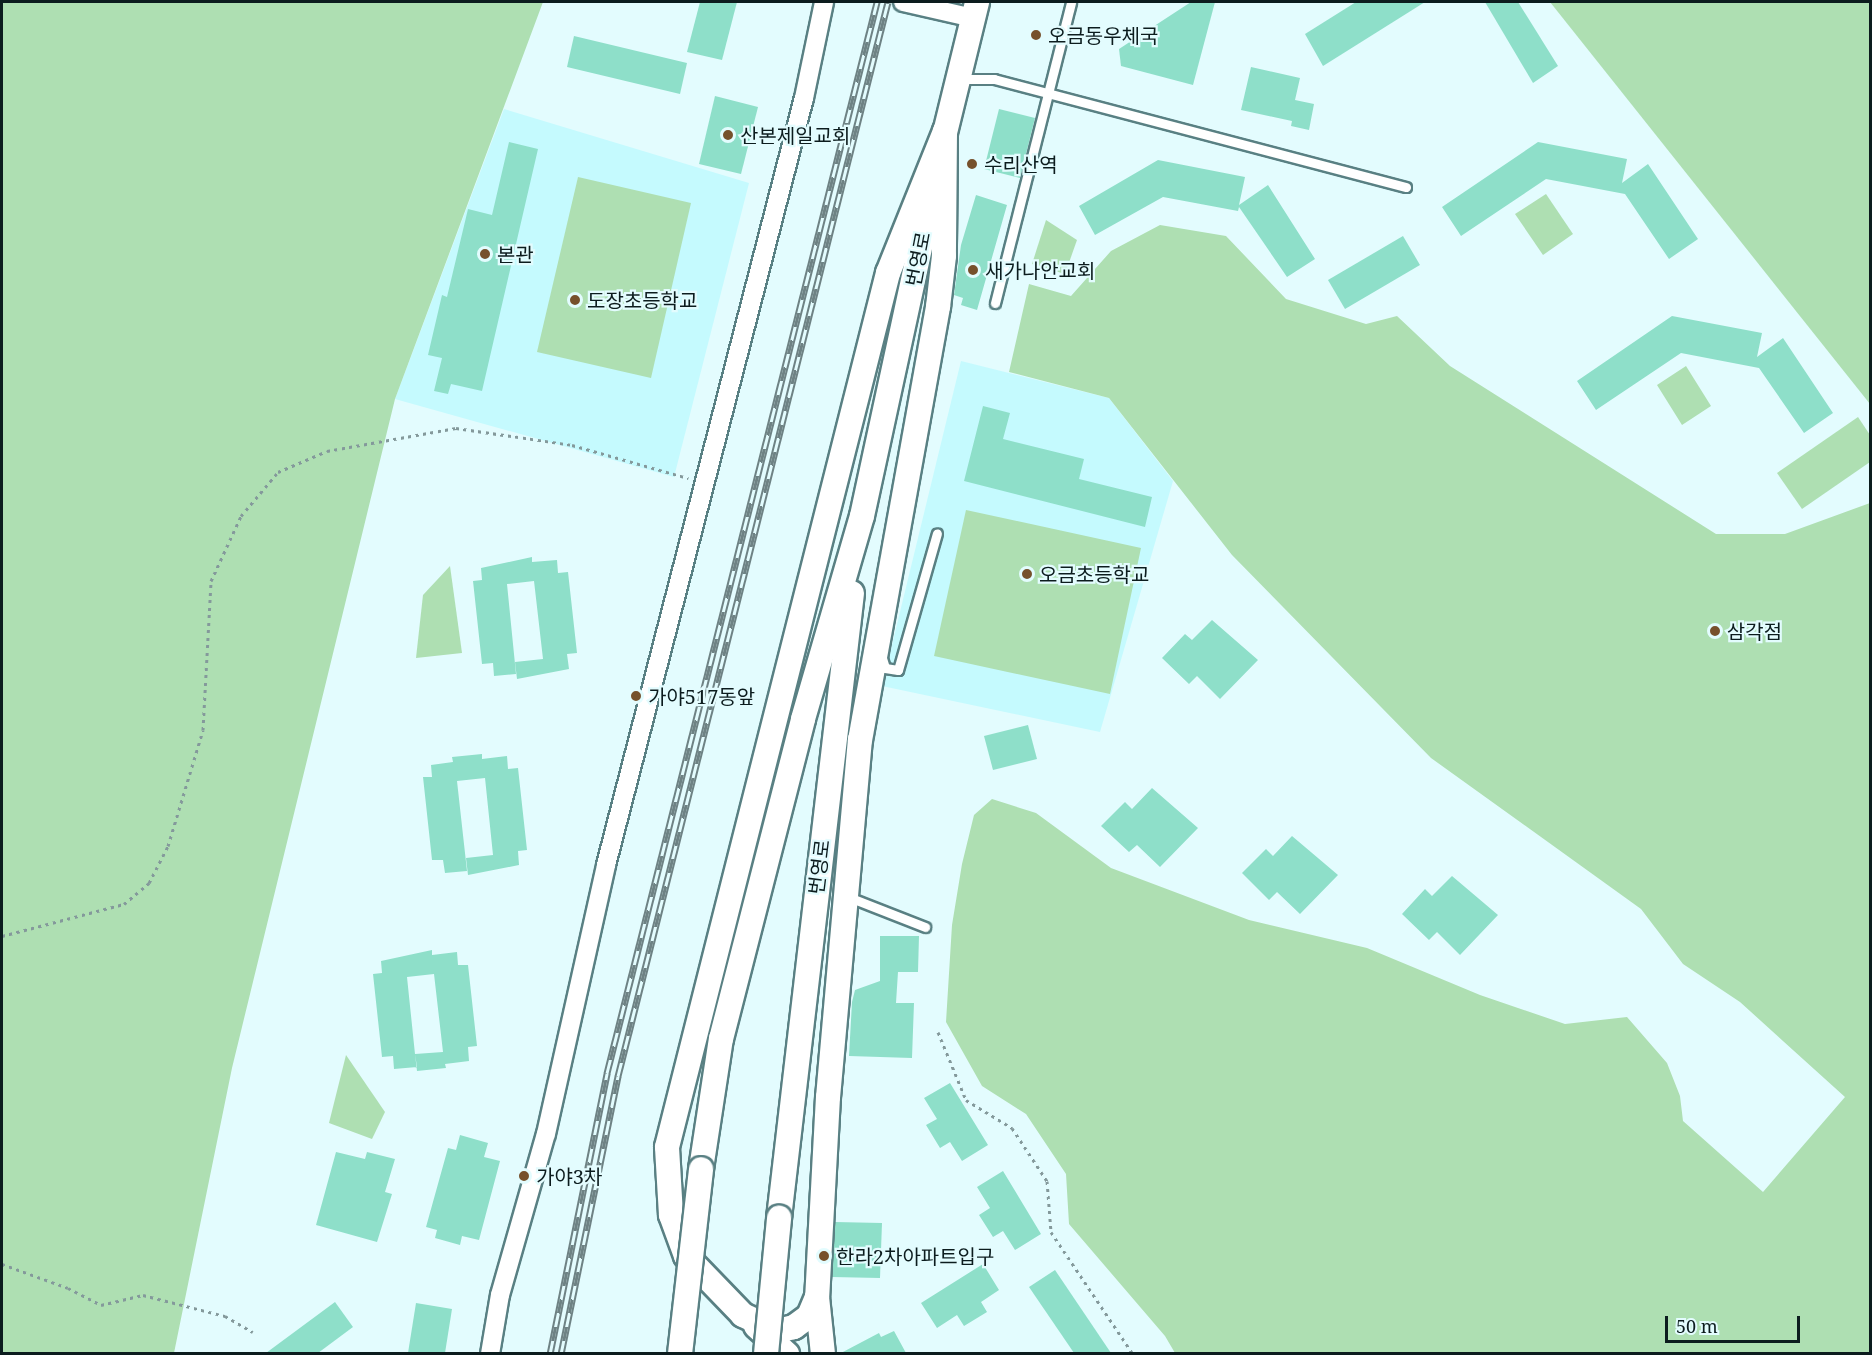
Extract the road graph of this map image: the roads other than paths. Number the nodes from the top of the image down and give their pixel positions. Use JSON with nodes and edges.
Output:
{"nodes":[{"id":1,"x":824,"y":2,"type":"edge"},
{"id":2,"x":903,"y":2,"type":"edge"},
{"id":3,"x":1071,"y":2,"type":"edge"},
{"id":4,"x":975,"y":10,"type":"edge"},
{"id":5,"x":958,"y":79,"type":"junction"},
{"id":6,"x":1046,"y":95,"type":"junction"},
{"id":7,"x":945,"y":131,"type":"junction"},
{"id":8,"x":1406,"y":187,"type":"dead end"},
{"id":9,"x":995,"y":303,"type":"dead end"},
{"id":10,"x":862,"y":516,"type":"junction"},
{"id":11,"x":937,"y":533,"type":"dead end"},
{"id":12,"x":876,"y":638,"type":"junction"},
{"id":13,"x":846,"y":896,"type":"junction"},
{"id":14,"x":925,"y":927,"type":"dead end"},
{"id":15,"x":817,"y":1297,"type":"junction"},
{"id":16,"x":743,"y":1315,"type":"junction"},
{"id":17,"x":490,"y":1353,"type":"edge"},
{"id":18,"x":680,"y":1353,"type":"edge"},
{"id":19,"x":766,"y":1353,"type":"edge"},
{"id":20,"x":787,"y":1353,"type":"edge"},
{"id":21,"x":823,"y":1353,"type":"edge"}],
"edges":[{"from":1,"to":17,"type":"street"},
{"from":2,"to":4,"type":"street"},
{"from":3,"to":6,"type":"lane"},
{"from":4,"to":5,"type":"street","name":"번영로"},
{"from":5,"to":6,"type":"lane"},
{"from":5,"to":7,"type":"street","name":"번영로"},
{"from":6,"to":8,"type":"lane"},
{"from":6,"to":9,"type":"lane"},
{"from":7,"to":10,"type":"street","name":"번영로"},
{"from":7,"to":12,"type":"street"},
{"from":7,"to":16,"type":"street"},
{"from":10,"to":18,"type":"street","name":"번영로","bridge":true},
{"from":10,"to":19,"type":"street","name":"번영로","bridge":true},
{"from":11,"to":12,"type":"lane"},
{"from":12,"to":13,"type":"street"},
{"from":13,"to":14,"type":"lane"},
{"from":13,"to":15,"type":"street"},
{"from":15,"to":16,"type":"street"},
{"from":15,"to":21,"type":"street"},
{"from":16,"to":20,"type":"street"}]}
